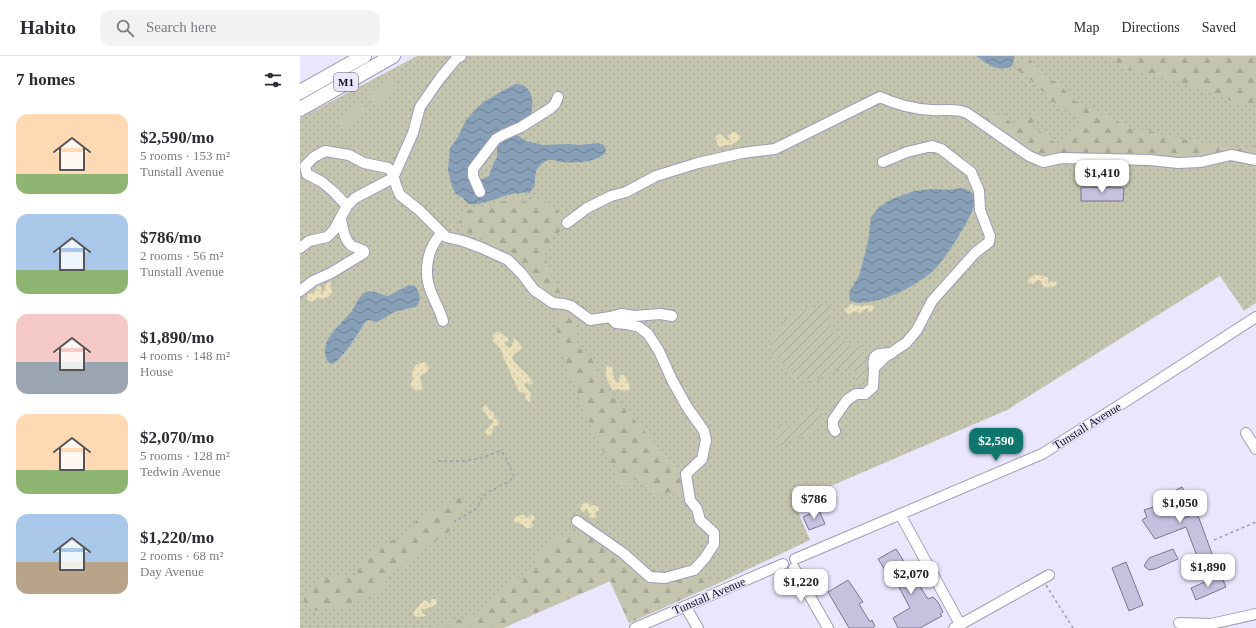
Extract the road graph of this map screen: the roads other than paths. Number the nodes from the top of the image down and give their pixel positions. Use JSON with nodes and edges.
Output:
{"nodes":[{"id":1,"x":364,"y":56,"type":"edge"},
{"id":2,"x":393,"y":56,"type":"edge"},
{"id":3,"x":461,"y":56,"type":"edge"},
{"id":4,"x":300,"y":92,"type":"edge"},
{"id":5,"x":558,"y":97,"type":"dead end"},
{"id":6,"x":300,"y":109,"type":"edge"},
{"id":7,"x":1256,"y":160,"type":"edge"},
{"id":8,"x":883,"y":162,"type":"dead end"},
{"id":9,"x":393,"y":178,"type":"junction"},
{"id":10,"x":480,"y":192,"type":"dead end"},
{"id":11,"x":347,"y":206,"type":"junction"},
{"id":12,"x":341,"y":219,"type":"junction"},
{"id":13,"x":567,"y":223,"type":"dead end"},
{"id":14,"x":442,"y":233,"type":"junction"},
{"id":15,"x":300,"y":248,"type":"edge"},
{"id":16,"x":300,"y":291,"type":"edge"},
{"id":17,"x":672,"y":316,"type":"dead end"},
{"id":18,"x":610,"y":317,"type":"junction"},
{"id":19,"x":1256,"y":317,"type":"edge"},
{"id":20,"x":443,"y":321,"type":"dead end"},
{"id":21,"x":835,"y":431,"type":"dead end"},
{"id":22,"x":1246,"y":433,"type":"dead end"},
{"id":23,"x":1256,"y":449,"type":"edge"},
{"id":24,"x":900,"y":514,"type":"junction"},
{"id":25,"x":577,"y":521,"type":"dead end"},
{"id":26,"x":794,"y":564,"type":"junction"},
{"id":27,"x":1049,"y":575,"type":"dead end"},
{"id":28,"x":685,"y":606,"type":"junction"},
{"id":29,"x":1256,"y":614,"type":"edge"},
{"id":30,"x":1179,"y":623,"type":"dead end"},
{"id":31,"x":957,"y":626,"type":"edge"},
{"id":32,"x":635,"y":628,"type":"edge"},
{"id":33,"x":698,"y":628,"type":"edge"},
{"id":34,"x":828,"y":628,"type":"edge"}],
"edges":[{"from":1,"to":4,"type":"highway","number":"M1"},
{"from":2,"to":6,"type":"highway","number":"M1"},
{"from":3,"to":9,"type":"street"},
{"from":5,"to":10,"type":"street"},
{"from":7,"to":13,"type":"street"},
{"from":8,"to":21,"type":"street"},
{"from":9,"to":11,"type":"street"},
{"from":9,"to":11,"type":"street"},
{"from":9,"to":14,"type":"street"},
{"from":11,"to":12,"type":"street"},
{"from":12,"to":15,"type":"street"},
{"from":12,"to":16,"type":"street"},
{"from":14,"to":18,"type":"street"},
{"from":14,"to":20,"type":"street"},
{"from":17,"to":18,"type":"street"},
{"from":18,"to":25,"type":"street"},
{"from":19,"to":24,"type":"street","name":"Tunstall Avenue"},
{"from":22,"to":23,"type":"street"},
{"from":24,"to":26,"type":"street","name":"Tunstall Avenue"},
{"from":24,"to":31,"type":"street"},
{"from":26,"to":28,"type":"street","name":"Tunstall Avenue"},
{"from":26,"to":34,"type":"street"},
{"from":27,"to":31,"type":"street"},
{"from":28,"to":32,"type":"street","name":"Tunstall Avenue"},
{"from":28,"to":33,"type":"street"},
{"from":29,"to":30,"type":"street"}]}
